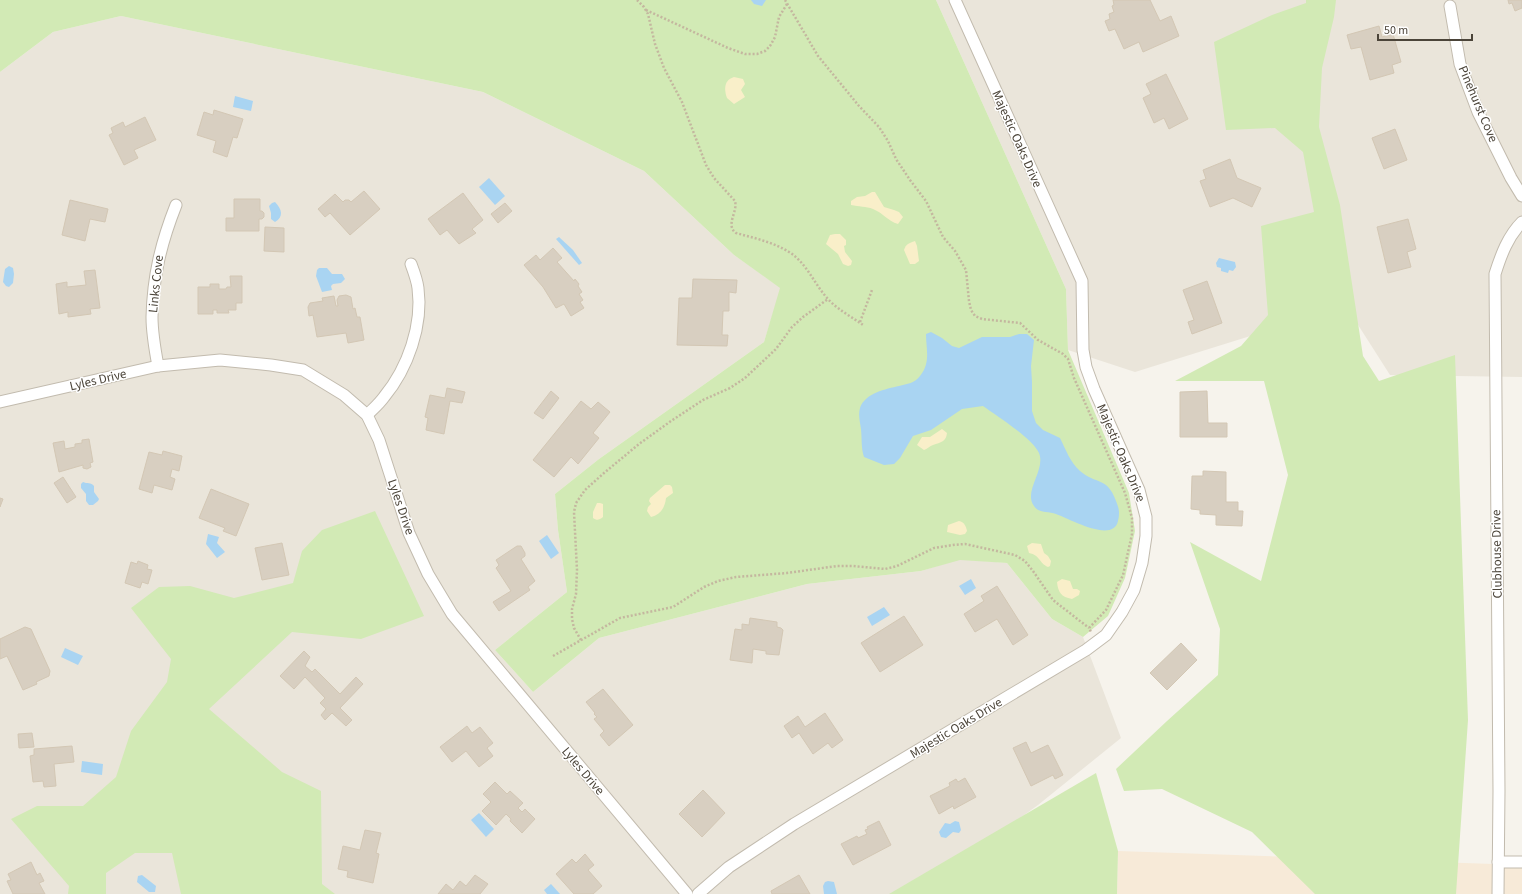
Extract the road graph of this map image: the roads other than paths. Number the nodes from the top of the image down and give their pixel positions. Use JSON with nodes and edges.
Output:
{"nodes":[{"id":1,"x":955,"y":0,"type":"edge"},
{"id":2,"x":1450,"y":6,"type":"dead end"},
{"id":3,"x":1522,"y":196,"type":"edge"},
{"id":4,"x":176,"y":205,"type":"dead end"},
{"id":5,"x":1522,"y":222,"type":"edge"},
{"id":6,"x":412,"y":264,"type":"dead end"},
{"id":7,"x":158,"y":366,"type":"junction"},
{"id":8,"x":0,"y":402,"type":"edge"},
{"id":9,"x":367,"y":415,"type":"junction"},
{"id":10,"x":1498,"y":862,"type":"junction"},
{"id":11,"x":1522,"y":862,"type":"edge"},
{"id":12,"x":686,"y":894,"type":"edge"},
{"id":13,"x":698,"y":894,"type":"edge"},
{"id":14,"x":1498,"y":894,"type":"edge"}],
"edges":[{"from":1,"to":13,"type":"street","name":"Majestic Oaks Drive"},
{"from":2,"to":3,"type":"street","name":"Pinehurst Cove"},
{"from":4,"to":7,"type":"street","name":"Links Cove"},
{"from":5,"to":10,"type":"street","name":"Clubhouse Drive"},
{"from":6,"to":9,"type":"street"},
{"from":7,"to":8,"type":"street","name":"Lyles Drive"},
{"from":7,"to":9,"type":"street","name":"Lyles Drive"},
{"from":9,"to":12,"type":"street","name":"Lyles Drive"},
{"from":10,"to":11,"type":"street"},
{"from":10,"to":14,"type":"street","name":"Clubhouse Drive"}]}
